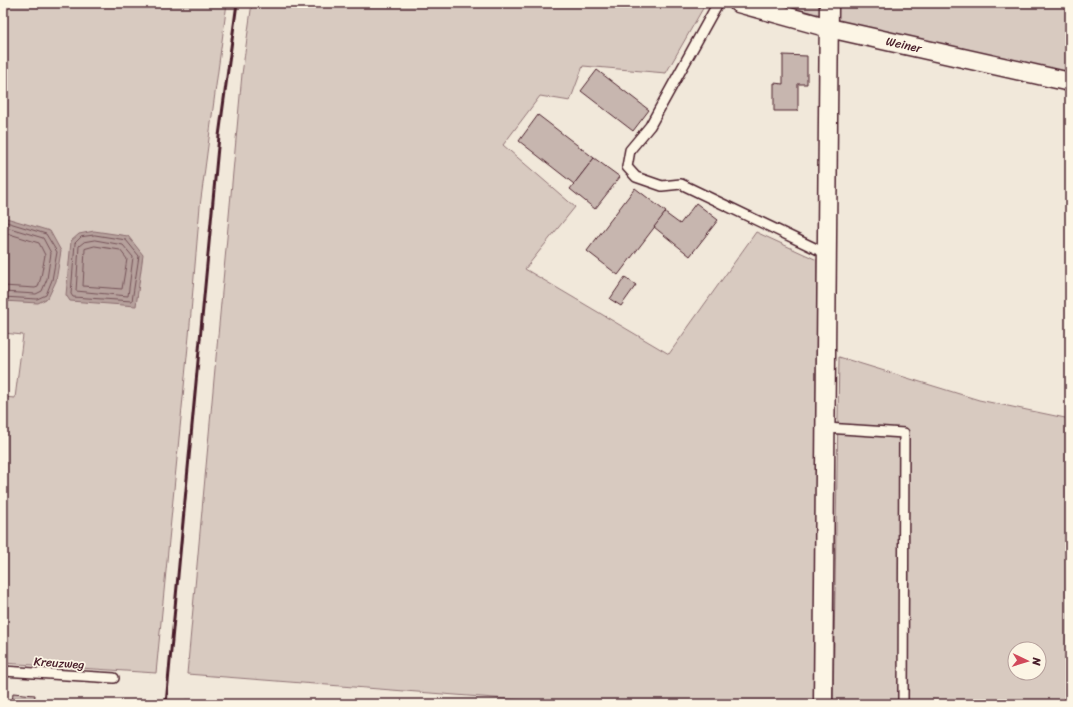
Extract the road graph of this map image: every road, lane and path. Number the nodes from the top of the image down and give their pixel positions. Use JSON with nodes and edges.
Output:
{"nodes":[{"id":1,"x":718,"y":3,"type":"edge"},
{"id":2,"x":738,"y":3,"type":"edge"},
{"id":3,"x":830,"y":3,"type":"edge"},
{"id":4,"x":829,"y":28,"type":"junction"},
{"id":5,"x":1070,"y":82,"type":"edge"},
{"id":6,"x":827,"y":254,"type":"junction"},
{"id":7,"x":826,"y":428,"type":"junction"},
{"id":8,"x":3,"y":671,"type":"edge"},
{"id":9,"x":114,"y":678,"type":"dead end"},
{"id":10,"x":823,"y":704,"type":"edge"},
{"id":11,"x":903,"y":704,"type":"edge"}],
"edges":[{"from":1,"to":6,"type":"lane"},
{"from":2,"to":4,"type":"street","name":"Weiner"},
{"from":3,"to":4,"type":"street"},
{"from":4,"to":5,"type":"street","name":"Weiner"},
{"from":4,"to":6,"type":"street"},
{"from":6,"to":7,"type":"street"},
{"from":7,"to":10,"type":"street"},
{"from":7,"to":11,"type":"lane"},
{"from":8,"to":9,"type":"lane","name":"Kreuzweg"}]}
